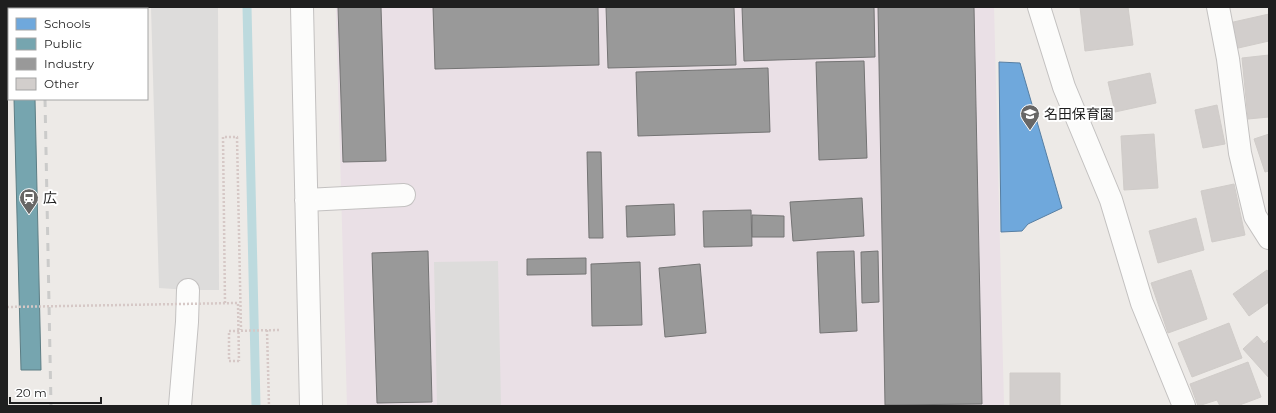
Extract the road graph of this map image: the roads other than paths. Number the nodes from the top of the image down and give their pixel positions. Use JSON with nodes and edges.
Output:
{"nodes":[{"id":1,"x":302,"y":7,"type":"edge"},
{"id":2,"x":1039,"y":7,"type":"edge"},
{"id":3,"x":1218,"y":7,"type":"edge"},
{"id":4,"x":404,"y":195,"type":"dead end"},
{"id":5,"x":306,"y":200,"type":"junction"},
{"id":6,"x":1269,"y":238,"type":"edge"},
{"id":7,"x":188,"y":290,"type":"dead end"},
{"id":8,"x":180,"y":406,"type":"edge"},
{"id":9,"x":311,"y":406,"type":"edge"},
{"id":10,"x":1184,"y":406,"type":"edge"}],
"edges":[{"from":1,"to":5,"type":"street"},
{"from":2,"to":10,"type":"street"},
{"from":3,"to":6,"type":"street"},
{"from":4,"to":5,"type":"street"},
{"from":5,"to":9,"type":"street"},
{"from":7,"to":8,"type":"street"}]}
